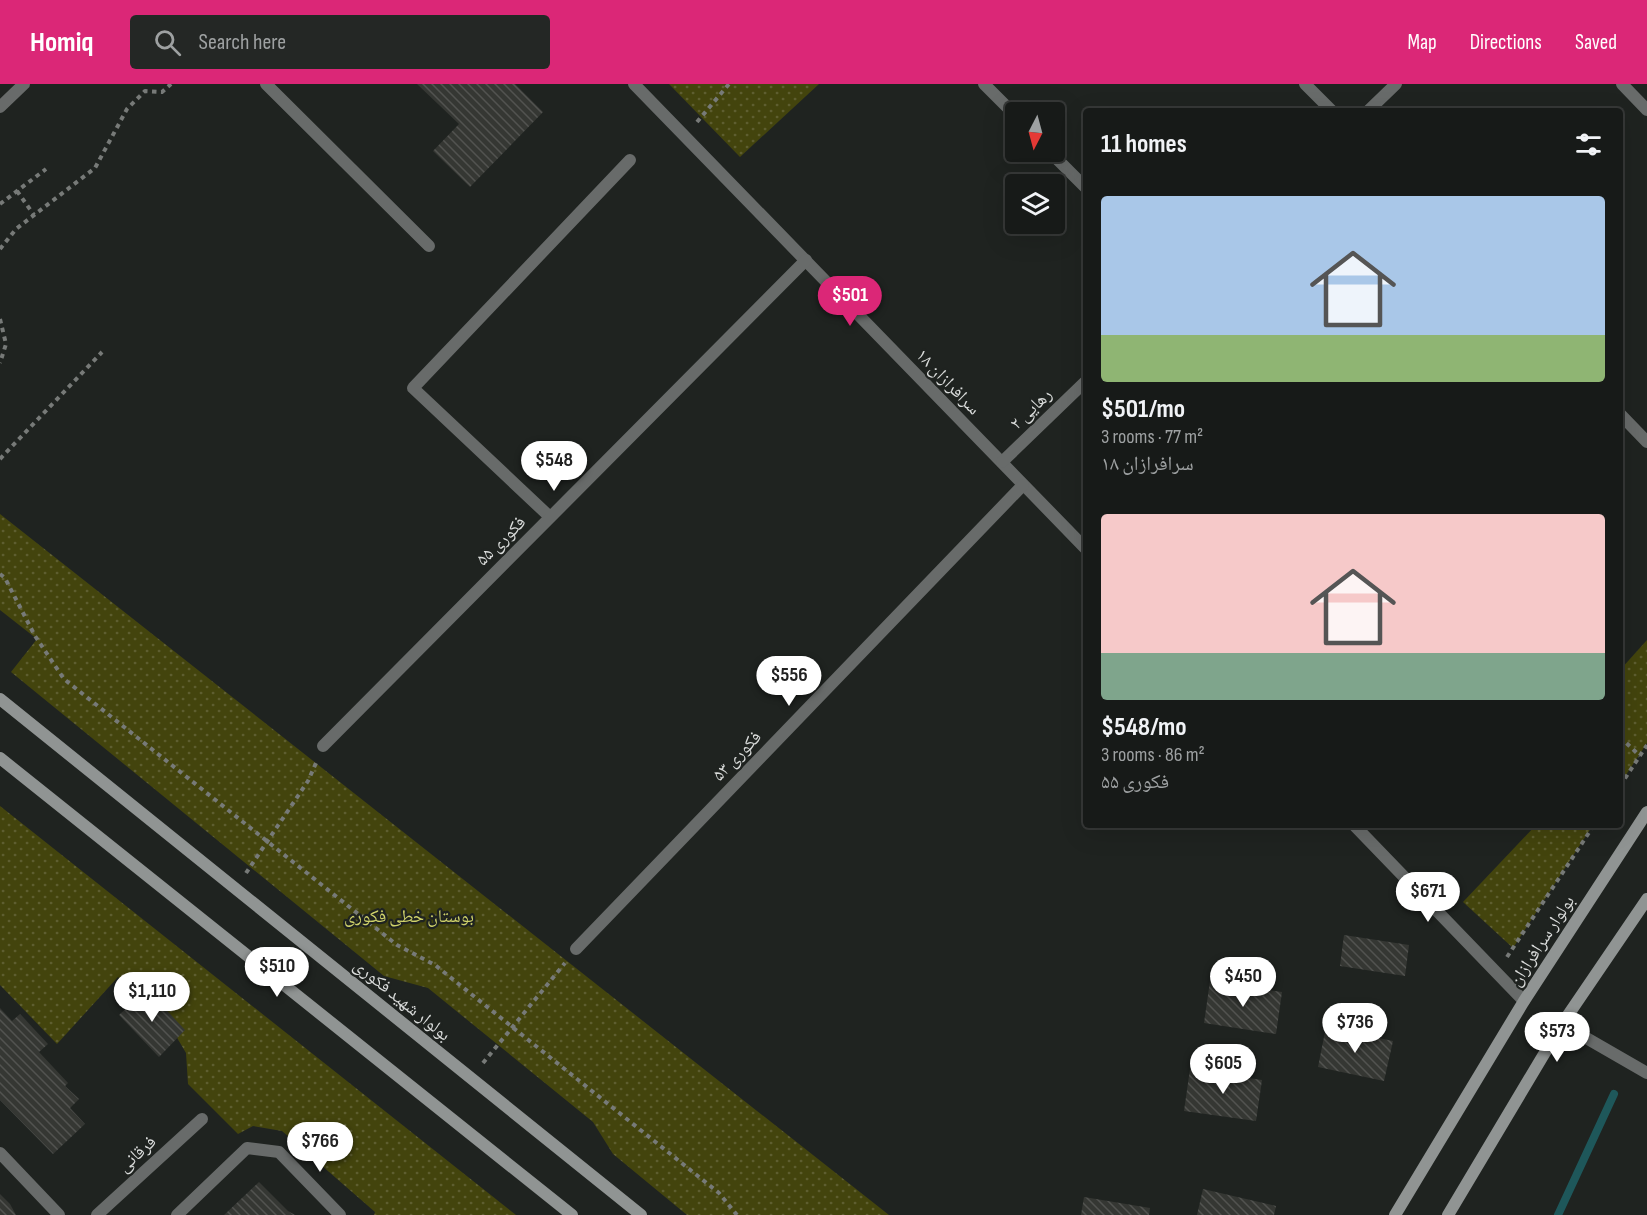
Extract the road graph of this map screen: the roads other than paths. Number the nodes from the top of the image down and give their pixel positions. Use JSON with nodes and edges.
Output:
{"nodes":[{"id":1,"x":24,"y":84,"type":"edge"},
{"id":2,"x":266,"y":84,"type":"edge"},
{"id":3,"x":634,"y":84,"type":"edge"},
{"id":4,"x":984,"y":84,"type":"edge"},
{"id":5,"x":1305,"y":84,"type":"edge"},
{"id":6,"x":1396,"y":84,"type":"edge"},
{"id":7,"x":1622,"y":84,"type":"edge"},
{"id":8,"x":1005,"y":105,"type":"edge"},
{"id":9,"x":0,"y":107,"type":"edge"},
{"id":10,"x":1329,"y":108,"type":"edge"},
{"id":11,"x":1371,"y":108,"type":"edge"},
{"id":12,"x":1647,"y":110,"type":"edge"},
{"id":13,"x":630,"y":160,"type":"dead end"},
{"id":14,"x":1060,"y":162,"type":"edge"},
{"id":15,"x":1083,"y":185,"type":"edge"},
{"id":16,"x":429,"y":246,"type":"dead end"},
{"id":17,"x":806,"y":260,"type":"junction"},
{"id":18,"x":1083,"y":384,"type":"edge"},
{"id":19,"x":1623,"y":417,"type":"edge"},
{"id":20,"x":1647,"y":442,"type":"edge"},
{"id":21,"x":1002,"y":462,"type":"junction"},
{"id":22,"x":1023,"y":484,"type":"junction"},
{"id":23,"x":550,"y":517,"type":"junction"},
{"id":24,"x":1083,"y":546,"type":"edge"},
{"id":25,"x":0,"y":699,"type":"edge"},
{"id":26,"x":323,"y":746,"type":"road end"},
{"id":27,"x":0,"y":758,"type":"edge"},
{"id":28,"x":1647,"y":812,"type":"edge"},
{"id":29,"x":1356,"y":828,"type":"edge"},
{"id":30,"x":1647,"y":899,"type":"edge"},
{"id":31,"x":576,"y":949,"type":"road end"},
{"id":32,"x":1524,"y":1001,"type":"junction"},
{"id":33,"x":1562,"y":1024,"type":"junction"},
{"id":34,"x":1647,"y":1073,"type":"edge"},
{"id":35,"x":202,"y":1119,"type":"dead end"},
{"id":36,"x":0,"y":1154,"type":"edge"},
{"id":37,"x":59,"y":1215,"type":"edge"},
{"id":38,"x":97,"y":1215,"type":"edge"},
{"id":39,"x":177,"y":1215,"type":"edge"},
{"id":40,"x":340,"y":1215,"type":"edge"},
{"id":41,"x":572,"y":1215,"type":"edge"},
{"id":42,"x":641,"y":1215,"type":"edge"},
{"id":43,"x":1395,"y":1215,"type":"edge"},
{"id":44,"x":1449,"y":1215,"type":"edge"}],
"edges":[{"from":1,"to":9,"type":"street"},
{"from":2,"to":16,"type":"street"},
{"from":3,"to":17,"type":"street","name":"سرافرازان ۱۸"},
{"from":4,"to":8,"type":"street"},
{"from":5,"to":10,"type":"street"},
{"from":6,"to":11,"type":"street"},
{"from":7,"to":12,"type":"street"},
{"from":13,"to":23,"type":"street"},
{"from":14,"to":15,"type":"street"},
{"from":17,"to":21,"type":"street","name":"سرافرازان ۱۸"},
{"from":17,"to":23,"type":"street","name":"فکوری ۵۵"},
{"from":18,"to":21,"type":"street","name":"رهایی ۲"},
{"from":19,"to":20,"type":"street"},
{"from":21,"to":22,"type":"street","name":"سرافرازان ۱۸"},
{"from":22,"to":24,"type":"street","name":"سرافرازان ۱۸"},
{"from":22,"to":31,"type":"street","name":"فکوری ۵۳"},
{"from":23,"to":26,"type":"street","name":"فکوری ۵۵"},
{"from":25,"to":42,"type":"main road","name":"بولوار شهید فکوری"},
{"from":27,"to":41,"type":"main road"},
{"from":28,"to":32,"type":"main road","name":"بولوار سرافرازان"},
{"from":29,"to":32,"type":"street"},
{"from":30,"to":33,"type":"main road"},
{"from":32,"to":43,"type":"main road","name":"بولوار سرافرازان"},
{"from":33,"to":34,"type":"street"},
{"from":33,"to":44,"type":"main road"},
{"from":35,"to":38,"type":"street","name":"فرقانی"},
{"from":36,"to":37,"type":"street"},
{"from":39,"to":40,"type":"street"}]}
